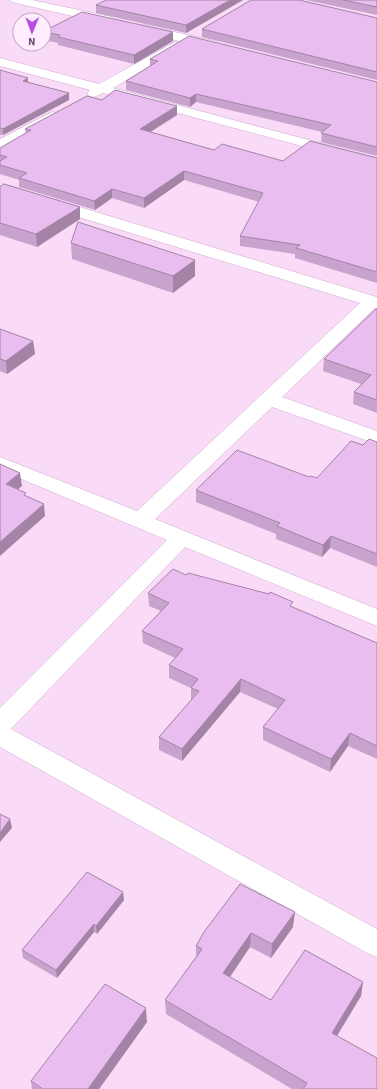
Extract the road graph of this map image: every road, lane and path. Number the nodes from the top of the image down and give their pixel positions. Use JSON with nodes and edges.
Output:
{"nodes":[{"id":1,"x":16,"y":0,"type":"edge"},
{"id":2,"x":121,"y":24,"type":"edge"},
{"id":3,"x":136,"y":27,"type":"edge"},
{"id":4,"x":201,"y":31,"type":"dead end"},
{"id":5,"x":188,"y":39,"type":"junction"},
{"id":6,"x":226,"y":48,"type":"edge"},
{"id":7,"x":0,"y":62,"type":"edge"},
{"id":8,"x":102,"y":89,"type":"junction"},
{"id":9,"x":81,"y":100,"type":"edge"},
{"id":10,"x":61,"y":111,"type":"edge"},
{"id":11,"x":0,"y":145,"type":"edge"},
{"id":12,"x":377,"y":162,"type":"edge"},
{"id":13,"x":0,"y":188,"type":"edge"},
{"id":14,"x":375,"y":302,"type":"edge"},
{"id":15,"x":269,"y":399,"type":"junction"},
{"id":16,"x":377,"y":438,"type":"edge"},
{"id":17,"x":0,"y":462,"type":"edge"},
{"id":18,"x":141,"y":520,"type":"junction"},
{"id":19,"x":182,"y":536,"type":"junction"},
{"id":20,"x":377,"y":618,"type":"edge"},
{"id":21,"x":0,"y":724,"type":"edge"},
{"id":22,"x":0,"y":735,"type":"edge"},
{"id":23,"x":377,"y":944,"type":"edge"}],
"edges":[{"from":1,"to":2,"type":"street"},
{"from":3,"to":5,"type":"street"},
{"from":4,"to":5,"type":"street"},
{"from":5,"to":6,"type":"street"},
{"from":5,"to":8,"type":"street"},
{"from":7,"to":8,"type":"street"},
{"from":8,"to":9,"type":"street"},
{"from":8,"to":12,"type":"street"},
{"from":10,"to":11,"type":"street"},
{"from":13,"to":14,"type":"street"},
{"from":14,"to":15,"type":"street"},
{"from":15,"to":16,"type":"street"},
{"from":15,"to":18,"type":"street"},
{"from":17,"to":18,"type":"street"},
{"from":18,"to":19,"type":"street"},
{"from":19,"to":20,"type":"street"},
{"from":19,"to":21,"type":"street"},
{"from":22,"to":23,"type":"street"}]}
